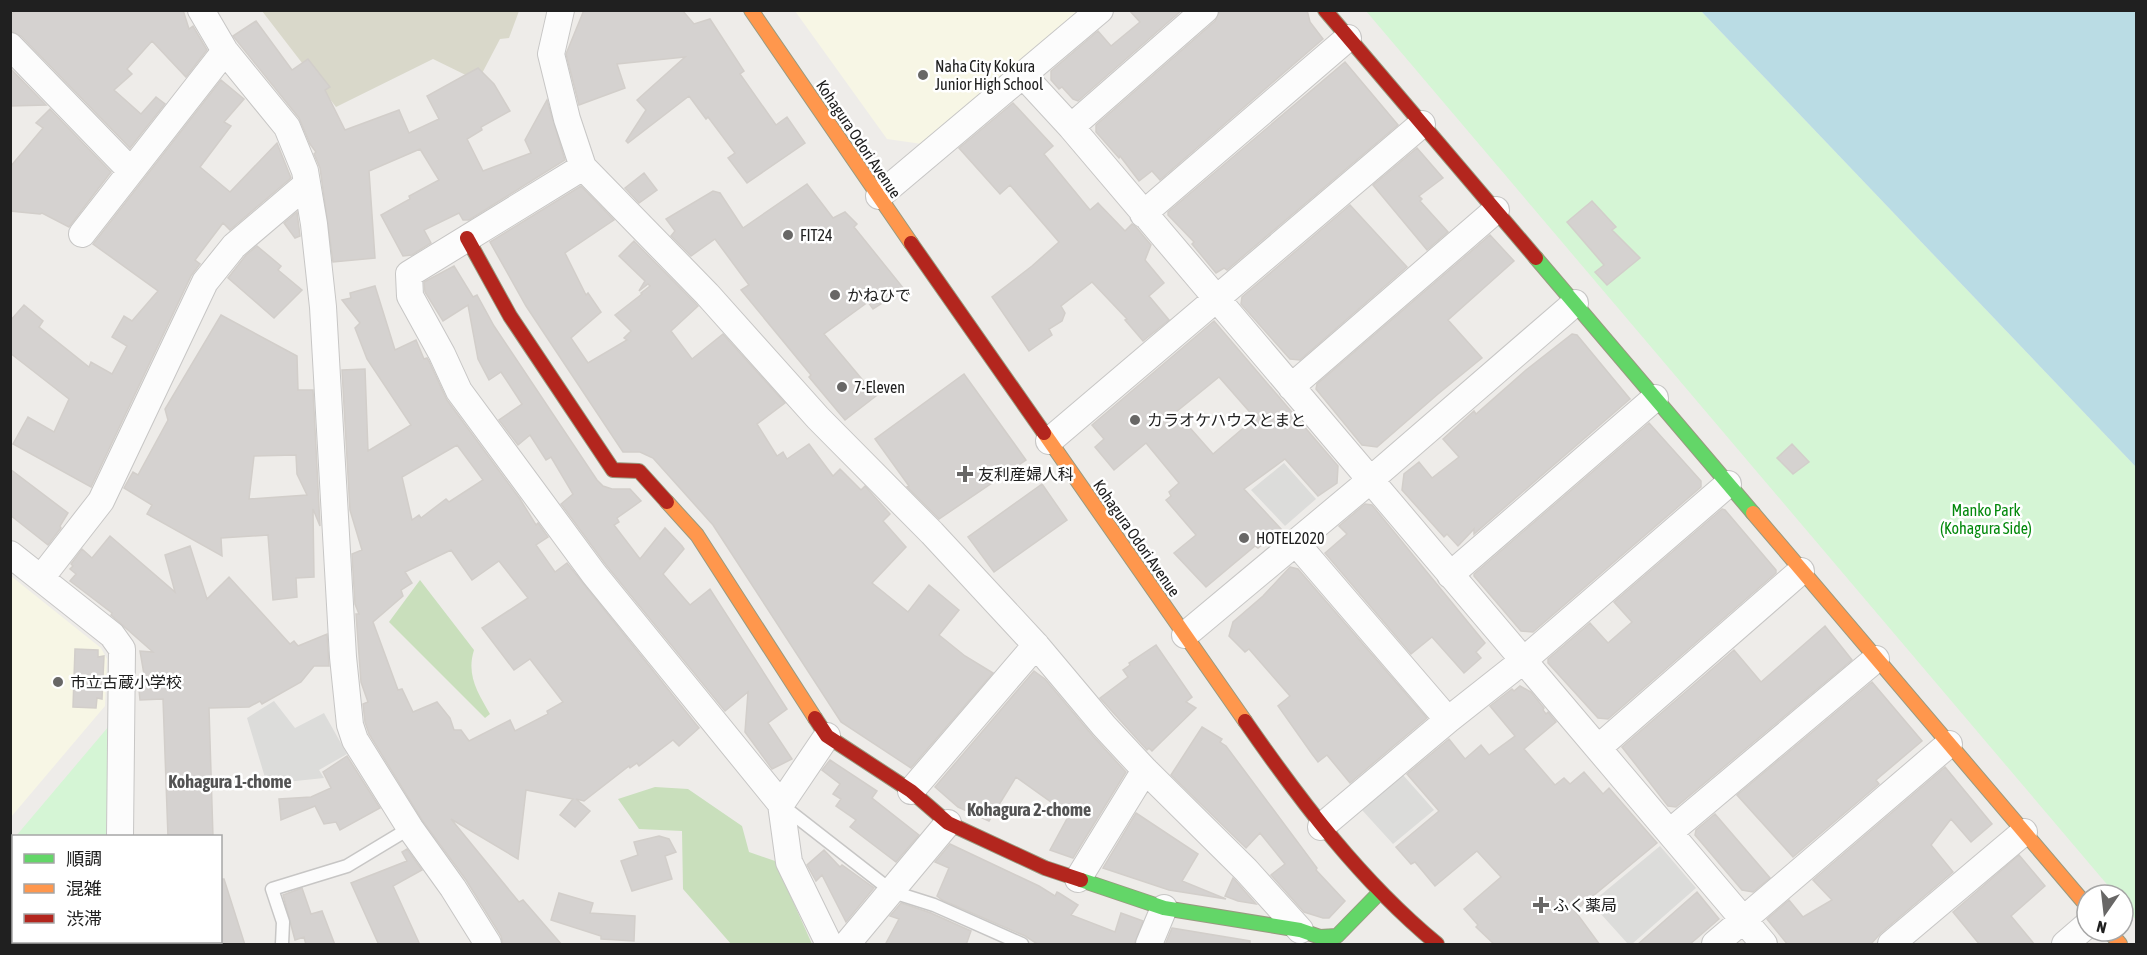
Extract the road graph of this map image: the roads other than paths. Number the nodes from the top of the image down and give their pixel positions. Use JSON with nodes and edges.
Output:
{"nodes":[{"id":1,"x":201,"y":10,"type":"edge"},
{"id":2,"x":561,"y":10,"type":"edge"},
{"id":3,"x":751,"y":10,"type":"edge"},
{"id":4,"x":1100,"y":10,"type":"edge"},
{"id":5,"x":1205,"y":10,"type":"edge"},
{"id":6,"x":1325,"y":10,"type":"edge"},
{"id":7,"x":1347,"y":38,"type":"junction"},
{"id":8,"x":10,"y":46,"type":"edge"},
{"id":9,"x":225,"y":51,"type":"junction"},
{"id":10,"x":1024,"y":76,"type":"junction"},
{"id":11,"x":1422,"y":124,"type":"junction"},
{"id":12,"x":1071,"y":127,"type":"junction"},
{"id":13,"x":583,"y":167,"type":"junction"},
{"id":14,"x":131,"y":171,"type":"junction"},
{"id":15,"x":307,"y":184,"type":"junction"},
{"id":16,"x":879,"y":196,"type":"junction"},
{"id":17,"x":1496,"y":210,"type":"junction"},
{"id":18,"x":1143,"y":213,"type":"junction"},
{"id":19,"x":82,"y":234,"type":"dead end"},
{"id":20,"x":467,"y":238,"type":"junction"},
{"id":21,"x":1217,"y":299,"type":"junction"},
{"id":22,"x":1575,"y":303,"type":"junction"},
{"id":23,"x":1291,"y":387,"type":"junction"},
{"id":24,"x":1655,"y":398,"type":"junction"},
{"id":25,"x":1049,"y":441,"type":"junction"},
{"id":26,"x":1370,"y":480,"type":"junction"},
{"id":27,"x":1728,"y":484,"type":"junction"},
{"id":28,"x":1296,"y":543,"type":"junction"},
{"id":29,"x":10,"y":554,"type":"edge"},
{"id":30,"x":1801,"y":571,"type":"junction"},
{"id":31,"x":1450,"y":575,"type":"junction"},
{"id":32,"x":41,"y":578,"type":"junction"},
{"id":33,"x":1185,"y":635,"type":"junction"},
{"id":34,"x":1036,"y":645,"type":"junction"},
{"id":35,"x":1876,"y":659,"type":"junction"},
{"id":36,"x":1524,"y":660,"type":"junction"},
{"id":37,"x":1448,"y":720,"type":"junction"},
{"id":38,"x":827,"y":736,"type":"junction"},
{"id":39,"x":1949,"y":744,"type":"junction"},
{"id":40,"x":1598,"y":748,"type":"junction"},
{"id":41,"x":1145,"y":770,"type":"junction"},
{"id":42,"x":911,"y":791,"type":"junction"},
{"id":43,"x":780,"y":804,"type":"junction"},
{"id":44,"x":948,"y":823,"type":"junction"},
{"id":45,"x":1321,"y":827,"type":"junction"},
{"id":46,"x":410,"y":828,"type":"junction"},
{"id":47,"x":1670,"y":832,"type":"junction"},
{"id":48,"x":2024,"y":832,"type":"junction"},
{"id":49,"x":120,"y":835,"type":"edge"},
{"id":50,"x":1078,"y":879,"type":"junction"},
{"id":51,"x":892,"y":892,"type":"junction"},
{"id":52,"x":1380,"y":892,"type":"junction"},
{"id":53,"x":2075,"y":892,"type":"edge"},
{"id":54,"x":1164,"y":908,"type":"junction"},
{"id":55,"x":1744,"y":921,"type":"junction"},
{"id":56,"x":1300,"y":930,"type":"junction"},
{"id":57,"x":282,"y":945,"type":"edge"},
{"id":58,"x":488,"y":945,"type":"edge"},
{"id":59,"x":829,"y":945,"type":"edge"},
{"id":60,"x":847,"y":945,"type":"edge"},
{"id":61,"x":1022,"y":945,"type":"edge"},
{"id":62,"x":1149,"y":945,"type":"edge"},
{"id":63,"x":1437,"y":945,"type":"edge"},
{"id":64,"x":1715,"y":945,"type":"edge"},
{"id":65,"x":1764,"y":945,"type":"edge"},
{"id":66,"x":1891,"y":945,"type":"edge"}],
"edges":[{"from":1,"to":9,"type":"street"},
{"from":2,"to":13,"type":"street"},
{"from":3,"to":16,"type":"main road","name":"Kohagura Odori Avenue"},
{"from":4,"to":10,"type":"street"},
{"from":5,"to":12,"type":"street"},
{"from":6,"to":7,"type":"main road"},
{"from":7,"to":11,"type":"main road"},
{"from":7,"to":18,"type":"street"},
{"from":8,"to":14,"type":"street"},
{"from":9,"to":14,"type":"street"},
{"from":9,"to":15,"type":"street"},
{"from":10,"to":12,"type":"street"},
{"from":10,"to":16,"type":"street"},
{"from":11,"to":17,"type":"main road"},
{"from":11,"to":21,"type":"street"},
{"from":12,"to":18,"type":"street"},
{"from":13,"to":20,"type":"street"},
{"from":13,"to":34,"type":"street"},
{"from":14,"to":19,"type":"street"},
{"from":15,"to":32,"type":"street"},
{"from":15,"to":46,"type":"street"},
{"from":16,"to":25,"type":"main road","name":"Kohagura Odori Avenue"},
{"from":17,"to":22,"type":"main road"},
{"from":17,"to":23,"type":"street"},
{"from":18,"to":21,"type":"street"},
{"from":20,"to":38,"type":"main road"},
{"from":20,"to":43,"type":"street"},
{"from":21,"to":23,"type":"street"},
{"from":21,"to":25,"type":"street"},
{"from":22,"to":24,"type":"main road"},
{"from":22,"to":26,"type":"street"},
{"from":23,"to":26,"type":"street"},
{"from":24,"to":27,"type":"main road"},
{"from":24,"to":31,"type":"street"},
{"from":25,"to":33,"type":"main road","name":"Kohagura Odori Avenue"},
{"from":26,"to":28,"type":"street"},
{"from":26,"to":31,"type":"street"},
{"from":27,"to":30,"type":"main road"},
{"from":27,"to":36,"type":"street"},
{"from":28,"to":33,"type":"street"},
{"from":28,"to":37,"type":"street"},
{"from":29,"to":32,"type":"street"},
{"from":30,"to":35,"type":"main road"},
{"from":30,"to":40,"type":"street"},
{"from":31,"to":36,"type":"street"},
{"from":32,"to":49,"type":"street"},
{"from":33,"to":45,"type":"main road","name":"Kohagura Odori Avenue"},
{"from":34,"to":41,"type":"street"},
{"from":34,"to":42,"type":"street"},
{"from":35,"to":39,"type":"main road"},
{"from":35,"to":47,"type":"street"},
{"from":36,"to":37,"type":"street"},
{"from":36,"to":40,"type":"street"},
{"from":37,"to":45,"type":"street"},
{"from":38,"to":42,"type":"main road"},
{"from":38,"to":43,"type":"street"},
{"from":39,"to":48,"type":"main road"},
{"from":39,"to":55,"type":"street"},
{"from":40,"to":47,"type":"street"},
{"from":41,"to":50,"type":"street"},
{"from":41,"to":56,"type":"street"},
{"from":42,"to":44,"type":"main road"},
{"from":43,"to":51,"type":"lane"},
{"from":43,"to":59,"type":"street"},
{"from":44,"to":50,"type":"main road"},
{"from":44,"to":51,"type":"street"},
{"from":45,"to":52,"type":"main road","name":"Kohagura Odori Avenue"},
{"from":46,"to":57,"type":"lane"},
{"from":46,"to":58,"type":"street"},
{"from":47,"to":55,"type":"street"},
{"from":48,"to":53,"type":"main road"},
{"from":48,"to":66,"type":"street"},
{"from":50,"to":54,"type":"main road"},
{"from":51,"to":60,"type":"street"},
{"from":51,"to":61,"type":"lane"},
{"from":52,"to":56,"type":"main road"},
{"from":52,"to":63,"type":"main road","name":"Kohagura Odori Avenue"},
{"from":54,"to":56,"type":"main road"},
{"from":54,"to":62,"type":"street"},
{"from":55,"to":64,"type":"street"},
{"from":55,"to":65,"type":"street"}]}
